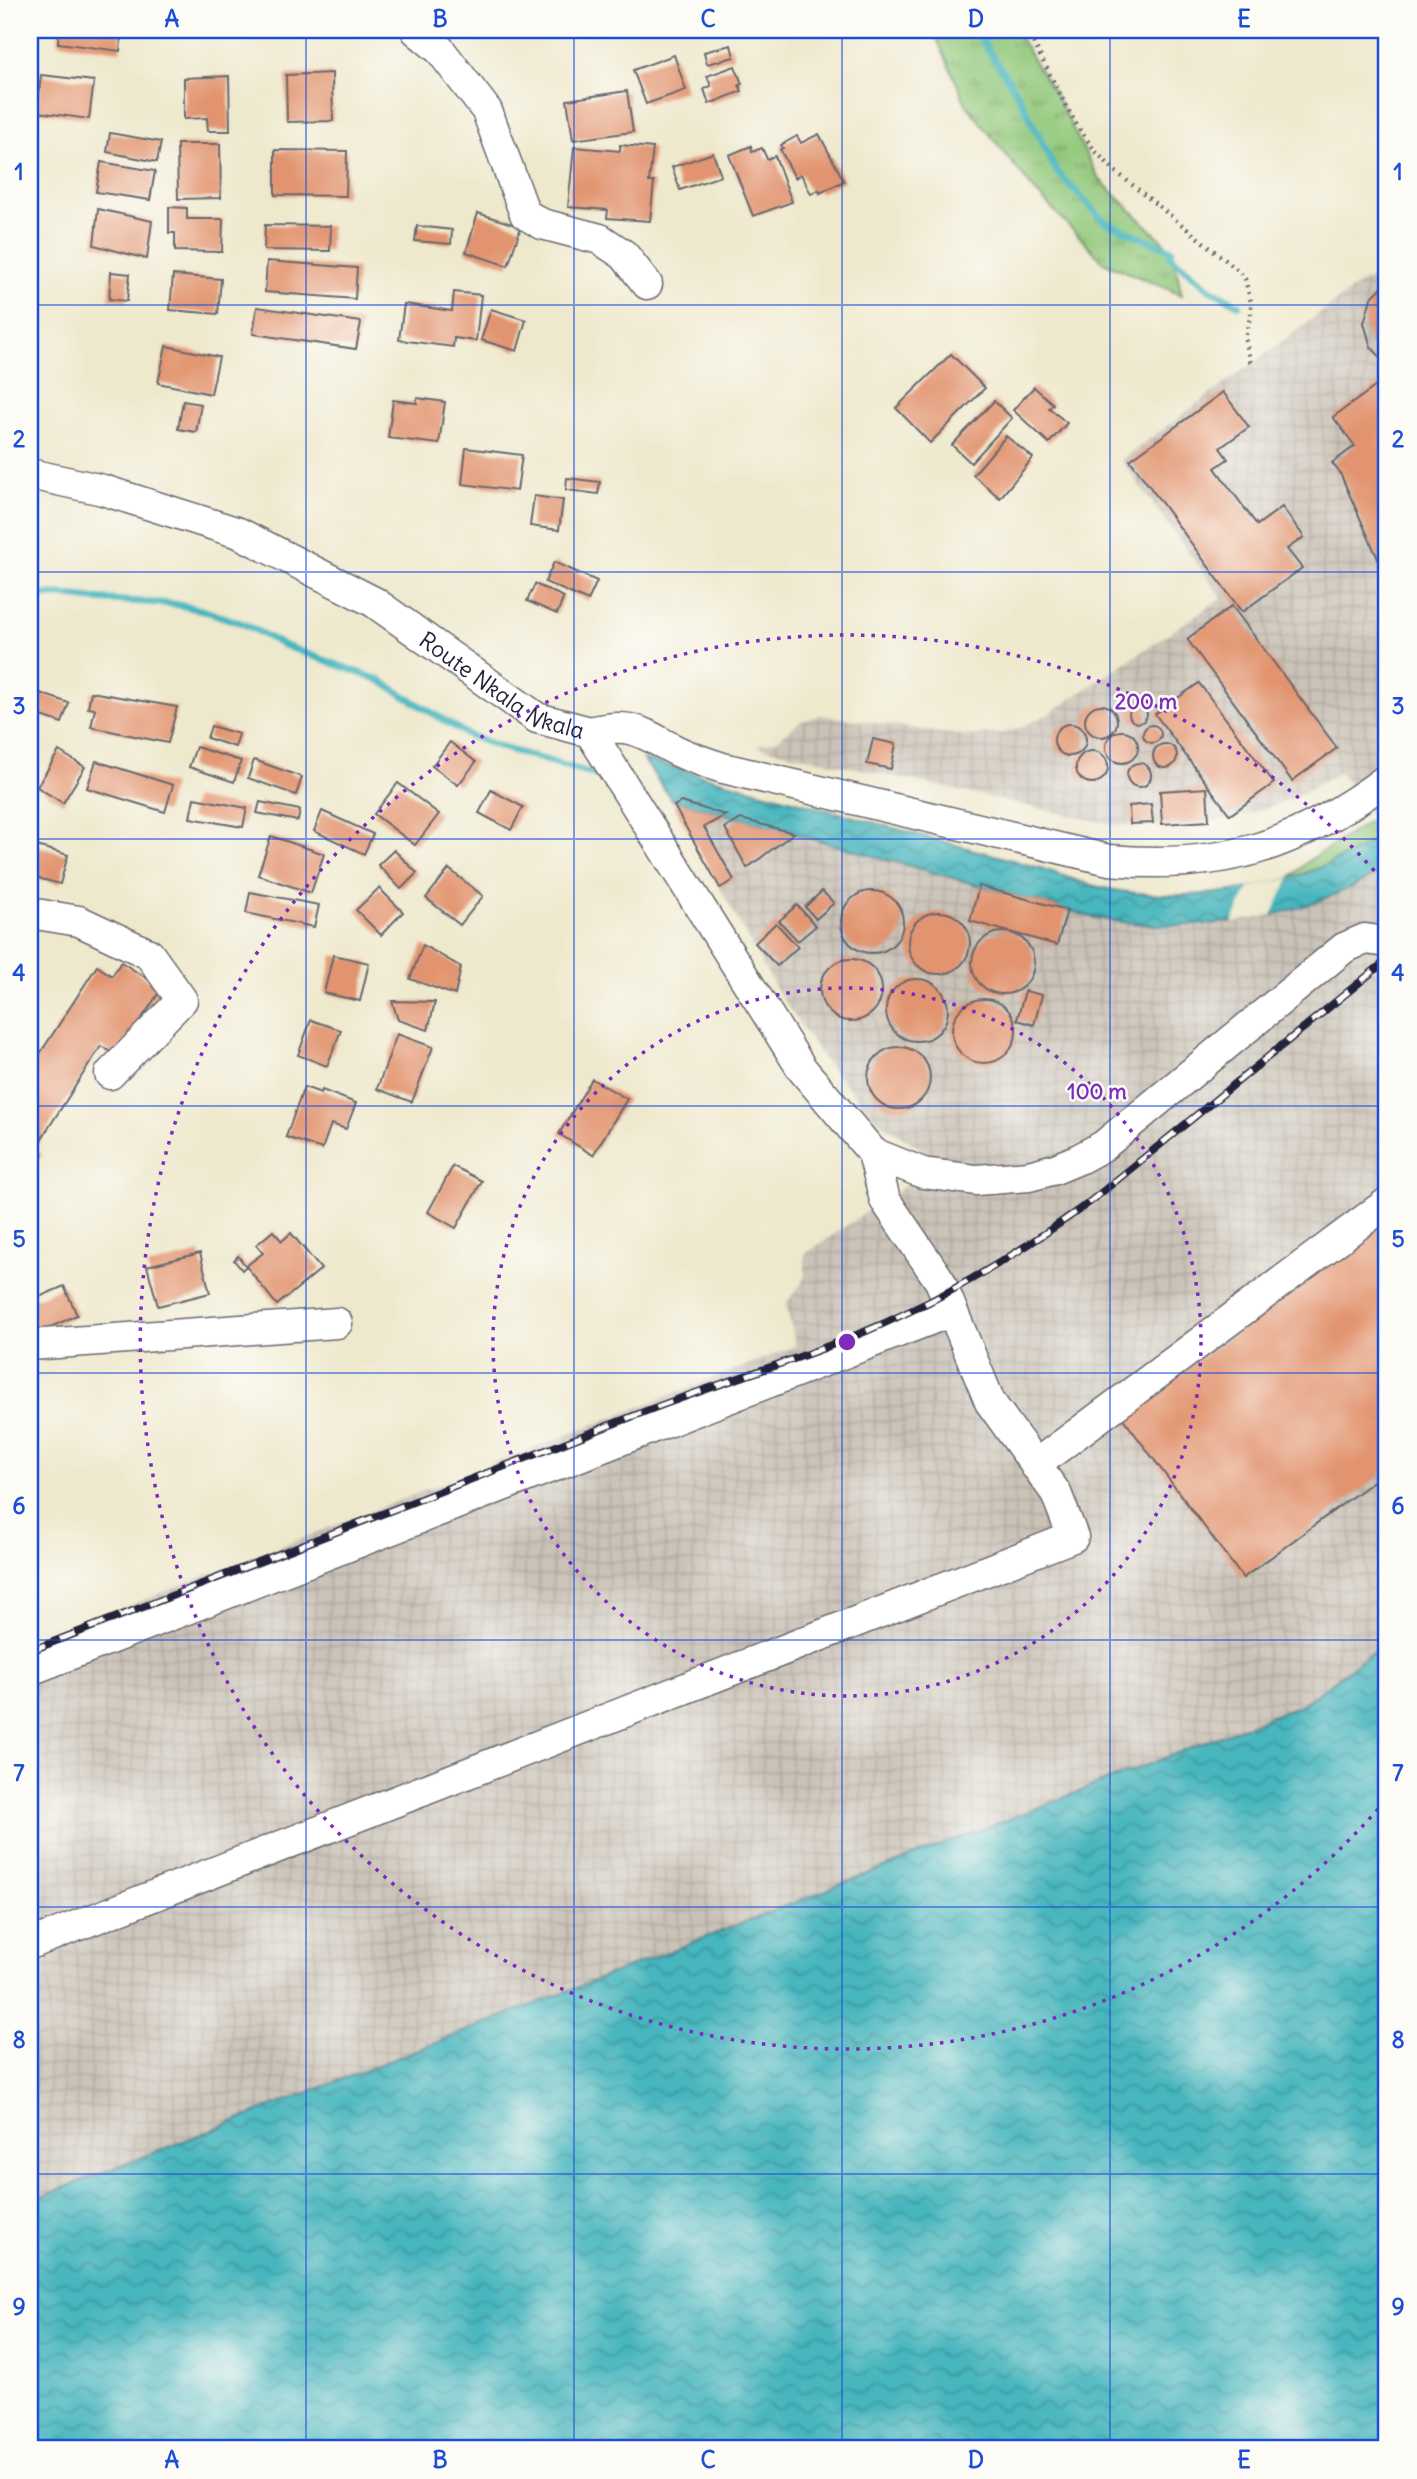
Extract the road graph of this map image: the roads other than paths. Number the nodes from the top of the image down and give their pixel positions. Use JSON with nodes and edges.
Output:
{"nodes":[{"id":1,"x":416,"y":30,"type":"edge"},
{"id":2,"x":647,"y":284,"type":"dead end"},
{"id":3,"x":30,"y":474,"type":"edge"},
{"id":4,"x":590,"y":732,"type":"junction"},
{"id":5,"x":1387,"y":779,"type":"edge"},
{"id":6,"x":30,"y":914,"type":"edge"},
{"id":7,"x":1387,"y":942,"type":"edge"},
{"id":8,"x":110,"y":1074,"type":"dead end"},
{"id":9,"x":873,"y":1153,"type":"junction"},
{"id":10,"x":1387,"y":1203,"type":"edge"},
{"id":11,"x":952,"y":1311,"type":"junction"},
{"id":12,"x":337,"y":1323,"type":"dead end"},
{"id":13,"x":30,"y":1345,"type":"edge"},
{"id":14,"x":1035,"y":1465,"type":"junction"},
{"id":15,"x":30,"y":1670,"type":"edge"},
{"id":16,"x":30,"y":1944,"type":"edge"}],
"edges":[{"from":1,"to":2,"type":"street"},
{"from":3,"to":4,"type":"street","name":"Route Nkala Nkala"},
{"from":4,"to":5,"type":"street"},
{"from":4,"to":9,"type":"street","name":"Route Nkala Nkala"},
{"from":6,"to":8,"type":"street"},
{"from":7,"to":9,"type":"street"},
{"from":9,"to":11,"type":"street"},
{"from":10,"to":14,"type":"street"},
{"from":11,"to":14,"type":"street"},
{"from":11,"to":15,"type":"street"},
{"from":12,"to":13,"type":"street"},
{"from":14,"to":16,"type":"street"}]}
